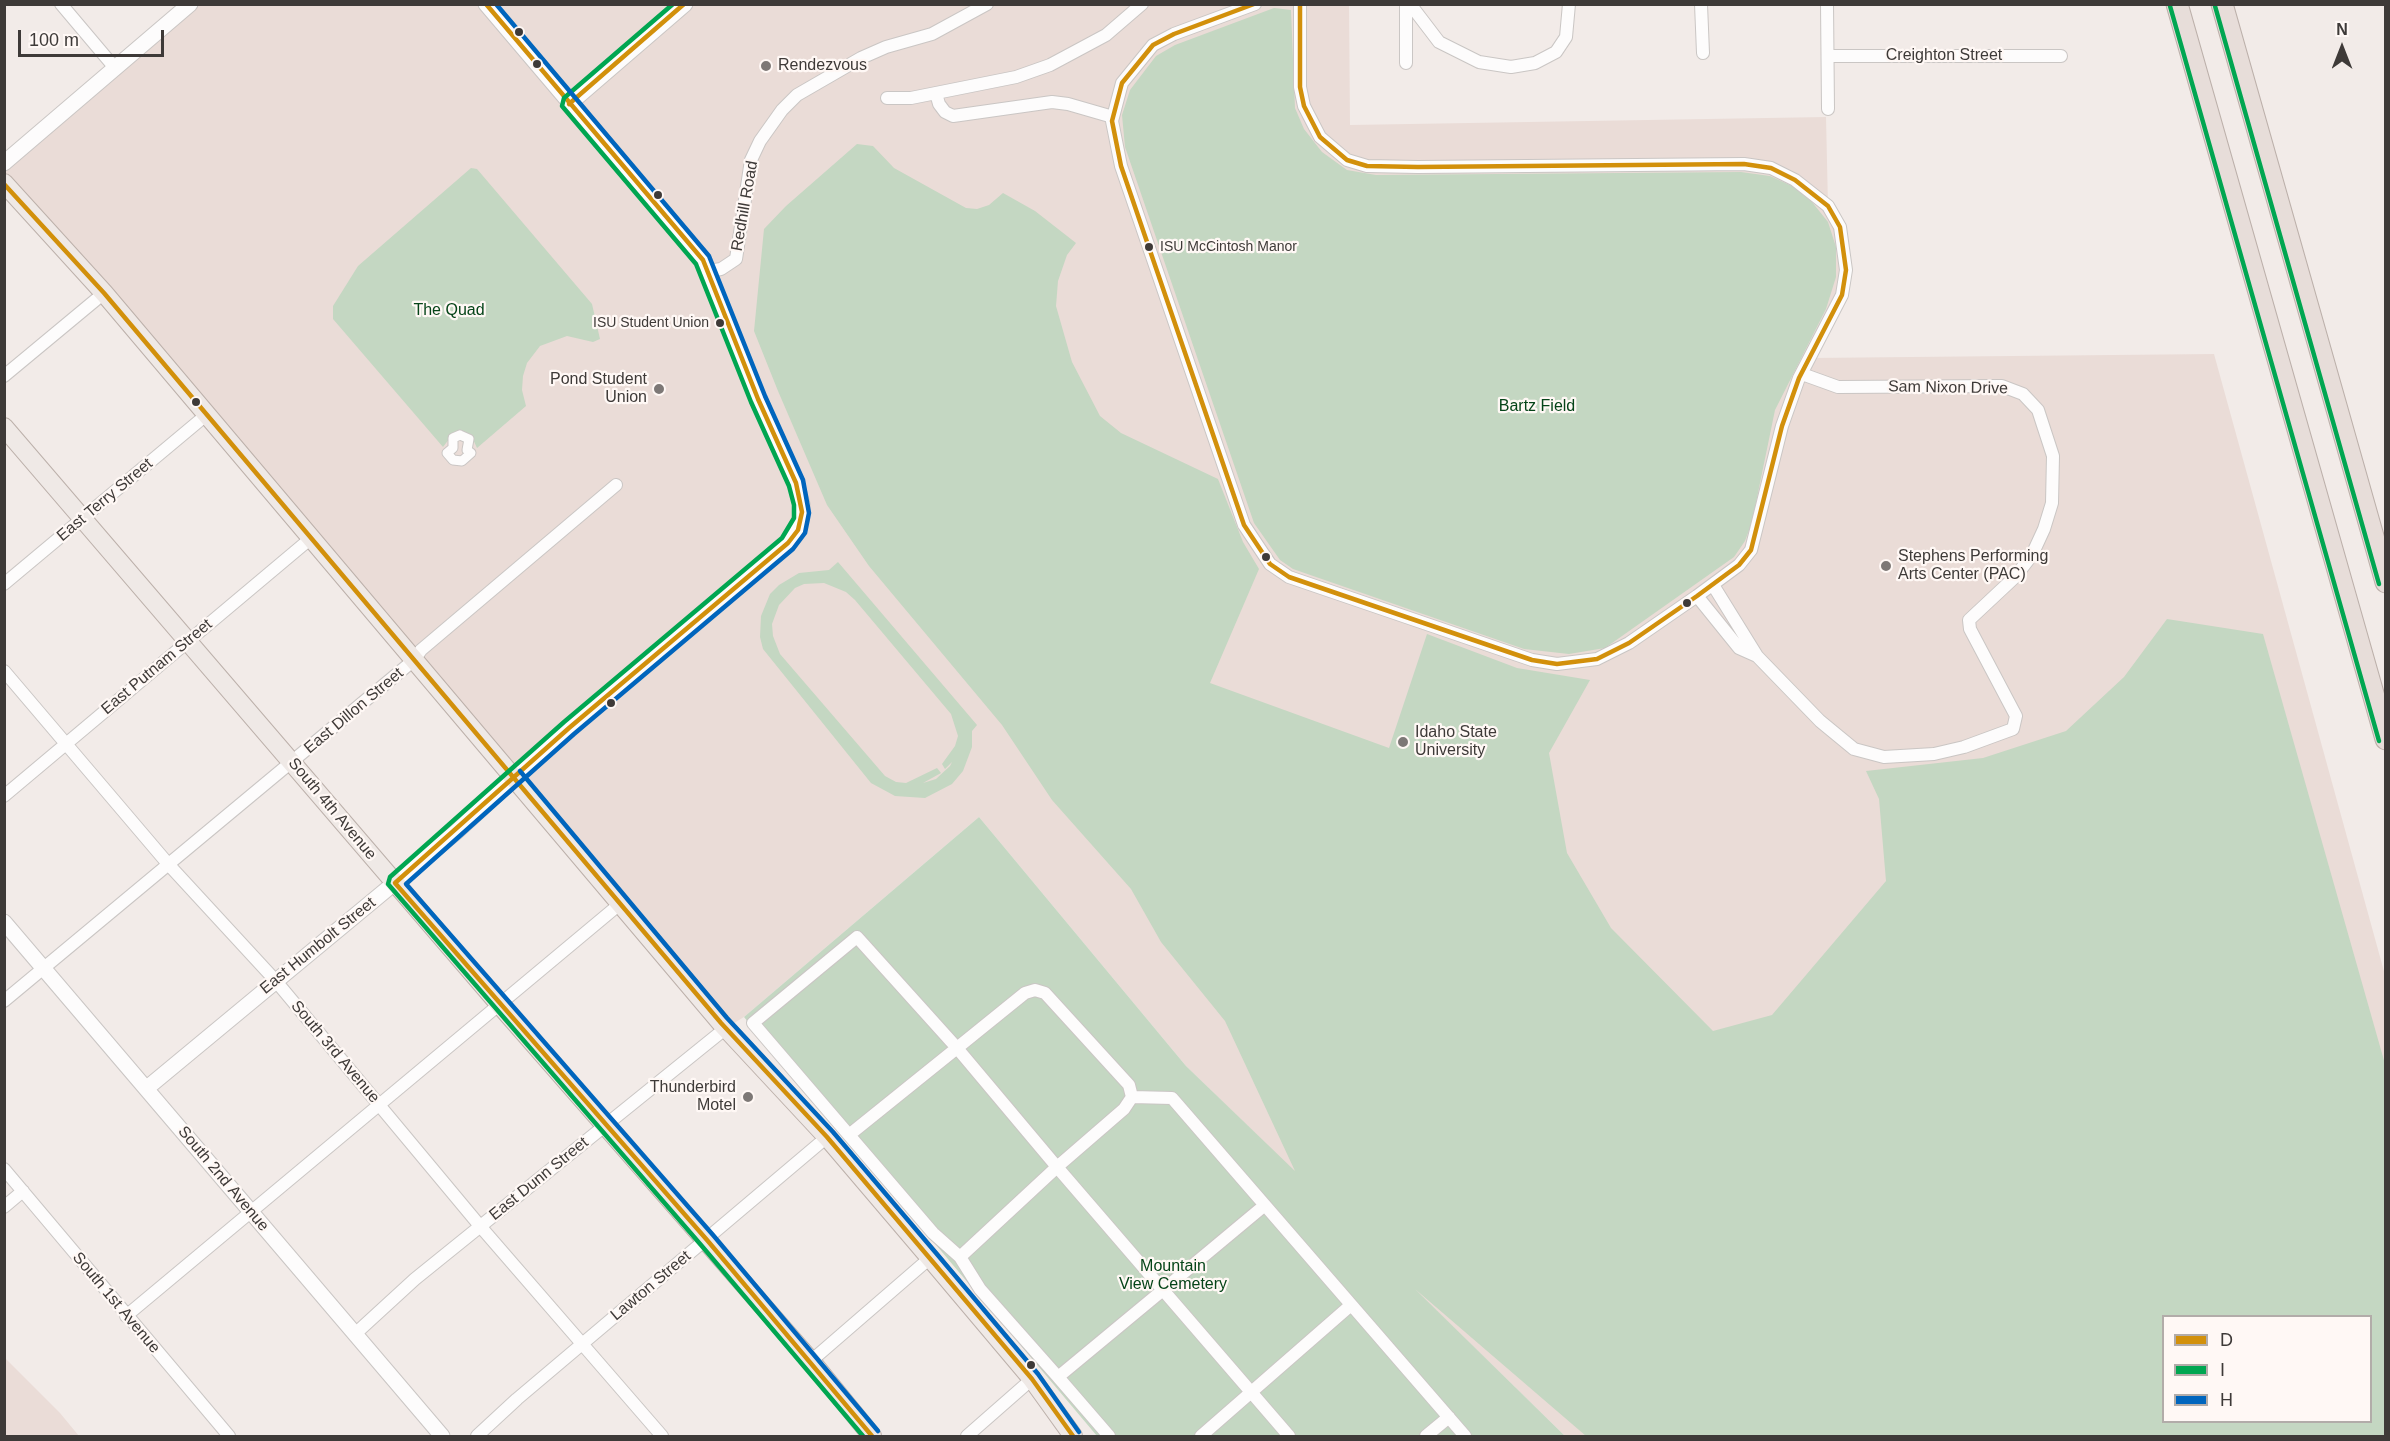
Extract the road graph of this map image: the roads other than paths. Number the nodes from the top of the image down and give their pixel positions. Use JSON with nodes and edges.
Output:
{"nodes":[{"id":1,"x":61,"y":4,"type":"edge"},
{"id":2,"x":190,"y":4,"type":"edge"},
{"id":3,"x":486,"y":4,"type":"edge"},
{"id":4,"x":685,"y":4,"type":"edge"},
{"id":5,"x":987,"y":4,"type":"edge"},
{"id":6,"x":1142,"y":4,"type":"edge"},
{"id":7,"x":1255,"y":4,"type":"edge"},
{"id":8,"x":1300,"y":4,"type":"edge"},
{"id":9,"x":1408,"y":4,"type":"edge"},
{"id":10,"x":1569,"y":4,"type":"edge"},
{"id":11,"x":1701,"y":4,"type":"edge"},
{"id":12,"x":1827,"y":4,"type":"edge"},
{"id":13,"x":2177,"y":4,"type":"edge"},
{"id":14,"x":2222,"y":4,"type":"edge"},
{"id":15,"x":1702,"y":53,"type":"dead end"},
{"id":16,"x":1828,"y":56,"type":"junction"},
{"id":17,"x":2061,"y":56,"type":"dead end"},
{"id":18,"x":1406,"y":63,"type":"dead end"},
{"id":19,"x":115,"y":68,"type":"junction"},
{"id":20,"x":936,"y":93,"type":"junction"},
{"id":21,"x":887,"y":98,"type":"dead end"},
{"id":22,"x":569,"y":104,"type":"junction"},
{"id":23,"x":1828,"y":109,"type":"dead end"},
{"id":24,"x":1113,"y":117,"type":"junction"},
{"id":25,"x":4,"y":164,"type":"edge"},
{"id":26,"x":4,"y":183,"type":"edge"},
{"id":27,"x":708,"y":271,"type":"junction"},
{"id":28,"x":104,"y":293,"type":"junction"},
{"id":29,"x":1802,"y":374,"type":"junction"},
{"id":30,"x":4,"y":375,"type":"edge"},
{"id":31,"x":205,"y":416,"type":"junction"},
{"id":32,"x":4,"y":427,"type":"edge"},
{"id":33,"x":616,"y":485,"type":"dead end"},
{"id":34,"x":81,"y":518,"type":"junction"},
{"id":35,"x":310,"y":538,"type":"junction"},
{"id":36,"x":2385,"y":582,"type":"edge"},
{"id":37,"x":4,"y":584,"type":"edge"},
{"id":38,"x":1713,"y":585,"type":"junction"},
{"id":39,"x":1697,"y":596,"type":"junction"},
{"id":40,"x":188,"y":641,"type":"junction"},
{"id":41,"x":1758,"y":656,"type":"junction"},
{"id":42,"x":414,"y":660,"type":"junction"},
{"id":43,"x":4,"y":671,"type":"edge"},
{"id":44,"x":2385,"y":739,"type":"edge"},
{"id":45,"x":66,"y":743,"type":"junction"},
{"id":46,"x":292,"y":763,"type":"junction"},
{"id":47,"x":514,"y":776,"type":"junction"},
{"id":48,"x":4,"y":796,"type":"edge"},
{"id":49,"x":169,"y":865,"type":"junction"},
{"id":50,"x":395,"y":883,"type":"junction"},
{"id":51,"x":621,"y":903,"type":"junction"},
{"id":52,"x":4,"y":922,"type":"edge"},
{"id":53,"x":44,"y":968,"type":"junction"},
{"id":54,"x":275,"y":980,"type":"junction"},
{"id":55,"x":4,"y":1001,"type":"edge"},
{"id":56,"x":499,"y":1005,"type":"junction"},
{"id":57,"x":726,"y":1028,"type":"junction"},
{"id":58,"x":957,"y":1048,"type":"junction"},
{"id":59,"x":147,"y":1088,"type":"junction"},
{"id":60,"x":1132,"y":1098,"type":"junction"},
{"id":61,"x":379,"y":1105,"type":"junction"},
{"id":62,"x":606,"y":1125,"type":"junction"},
{"id":63,"x":849,"y":1135,"type":"junction"},
{"id":64,"x":827,"y":1137,"type":"junction"},
{"id":65,"x":1057,"y":1167,"type":"junction"},
{"id":66,"x":4,"y":1169,"type":"edge"},
{"id":67,"x":23,"y":1191,"type":"junction"},
{"id":68,"x":1265,"y":1205,"type":"junction"},
{"id":69,"x":4,"y":1207,"type":"edge"},
{"id":70,"x":250,"y":1212,"type":"junction"},
{"id":71,"x":480,"y":1226,"type":"junction"},
{"id":72,"x":707,"y":1240,"type":"junction"},
{"id":73,"x":960,"y":1257,"type":"junction"},
{"id":74,"x":930,"y":1258,"type":"junction"},
{"id":75,"x":1163,"y":1290,"type":"junction"},
{"id":76,"x":1352,"y":1305,"type":"junction"},
{"id":77,"x":126,"y":1316,"type":"junction"},
{"id":78,"x":355,"y":1334,"type":"junction"},
{"id":79,"x":582,"y":1345,"type":"junction"},
{"id":80,"x":811,"y":1361,"type":"junction"},
{"id":81,"x":1058,"y":1377,"type":"junction"},
{"id":82,"x":1032,"y":1379,"type":"junction"},
{"id":83,"x":1252,"y":1392,"type":"junction"},
{"id":84,"x":1449,"y":1417,"type":"junction"},
{"id":85,"x":436,"y":1435,"type":"edge"},
{"id":86,"x":229,"y":1437,"type":"edge"},
{"id":87,"x":477,"y":1437,"type":"edge"},
{"id":88,"x":662,"y":1437,"type":"edge"},
{"id":89,"x":872,"y":1437,"type":"edge"},
{"id":90,"x":967,"y":1437,"type":"edge"},
{"id":91,"x":1073,"y":1437,"type":"edge"},
{"id":92,"x":1108,"y":1437,"type":"edge"},
{"id":93,"x":1201,"y":1437,"type":"edge"},
{"id":94,"x":1289,"y":1437,"type":"edge"},
{"id":95,"x":1426,"y":1437,"type":"edge"},
{"id":96,"x":1465,"y":1437,"type":"edge"}],
"edges":[{"from":1,"to":19,"type":"street"},
{"from":2,"to":19,"type":"street"},
{"from":3,"to":22,"type":"street"},
{"from":4,"to":22,"type":"street"},
{"from":5,"to":27,"type":"street","name":"Redhill Road"},
{"from":6,"to":20,"type":"street"},
{"from":7,"to":24,"type":"street"},
{"from":8,"to":29,"type":"street"},
{"from":9,"to":10,"type":"street"},
{"from":9,"to":18,"type":"street"},
{"from":11,"to":15,"type":"street"},
{"from":12,"to":16,"type":"street"},
{"from":13,"to":44,"type":"highway"},
{"from":14,"to":36,"type":"highway"},
{"from":16,"to":17,"type":"street","name":"Creighton Street"},
{"from":16,"to":23,"type":"street"},
{"from":19,"to":25,"type":"street"},
{"from":20,"to":21,"type":"street"},
{"from":20,"to":24,"type":"street"},
{"from":22,"to":27,"type":"street"},
{"from":24,"to":39,"type":"street"},
{"from":26,"to":28,"type":"main road"},
{"from":27,"to":47,"type":"street","name":"East Humbolt Street"},
{"from":28,"to":30,"type":"street"},
{"from":28,"to":31,"type":"main road"},
{"from":29,"to":38,"type":"street"},
{"from":29,"to":41,"type":"street","name":"Sam Nixon Drive"},
{"from":31,"to":34,"type":"street","name":"East Terry Street"},
{"from":31,"to":35,"type":"main road"},
{"from":32,"to":34,"type":"main road","name":"South 4th Avenue"},
{"from":33,"to":42,"type":"street","name":"East Dillon Street"},
{"from":34,"to":37,"type":"street","name":"East Terry Street"},
{"from":34,"to":40,"type":"main road","name":"South 4th Avenue"},
{"from":35,"to":40,"type":"street","name":"East Putnam Street"},
{"from":35,"to":42,"type":"main road"},
{"from":38,"to":39,"type":"street"},
{"from":38,"to":41,"type":"street","name":"Sam Nixon Drive"},
{"from":39,"to":41,"type":"street","name":"Sam Nixon Drive"},
{"from":40,"to":45,"type":"street","name":"East Putnam Street"},
{"from":40,"to":46,"type":"main road","name":"South 4th Avenue"},
{"from":42,"to":46,"type":"street","name":"East Dillon Street"},
{"from":42,"to":47,"type":"main road"},
{"from":43,"to":45,"type":"street","name":"South 3rd Avenue"},
{"from":45,"to":48,"type":"street","name":"East Putnam Street"},
{"from":45,"to":49,"type":"street","name":"South 3rd Avenue"},
{"from":46,"to":49,"type":"street","name":"East Dillon Street"},
{"from":46,"to":50,"type":"main road","name":"South 4th Avenue"},
{"from":47,"to":50,"type":"street","name":"East Humbolt Street"},
{"from":47,"to":51,"type":"main road"},
{"from":49,"to":53,"type":"street","name":"East Dillon Street"},
{"from":49,"to":54,"type":"street","name":"South 3rd Avenue"},
{"from":50,"to":54,"type":"street","name":"East Humbolt Street"},
{"from":50,"to":56,"type":"main road","name":"South 4th Avenue"},
{"from":51,"to":56,"type":"street"},
{"from":51,"to":57,"type":"main road"},
{"from":52,"to":53,"type":"street","name":"South 2nd Avenue"},
{"from":53,"to":55,"type":"street","name":"East Dillon Street"},
{"from":53,"to":59,"type":"street","name":"South 2nd Avenue"},
{"from":54,"to":59,"type":"street","name":"East Humbolt Street"},
{"from":54,"to":61,"type":"street","name":"South 3rd Avenue"},
{"from":56,"to":61,"type":"street"},
{"from":56,"to":62,"type":"main road","name":"South 4th Avenue"},
{"from":57,"to":62,"type":"street","name":"East Dunn Street"},
{"from":57,"to":64,"type":"main road"},
{"from":58,"to":60,"type":"street"},
{"from":58,"to":63,"type":"street"},
{"from":58,"to":63,"type":"street"},
{"from":58,"to":65,"type":"street"},
{"from":59,"to":70,"type":"street","name":"South 2nd Avenue"},
{"from":60,"to":65,"type":"street"},
{"from":60,"to":68,"type":"street"},
{"from":61,"to":70,"type":"street"},
{"from":61,"to":71,"type":"street","name":"South 3rd Avenue"},
{"from":62,"to":71,"type":"street","name":"East Dunn Street"},
{"from":62,"to":72,"type":"main road","name":"South 4th Avenue"},
{"from":63,"to":73,"type":"street"},
{"from":64,"to":72,"type":"street","name":"Lawton Street"},
{"from":64,"to":74,"type":"main road"},
{"from":65,"to":73,"type":"street"},
{"from":65,"to":75,"type":"street"},
{"from":66,"to":67,"type":"street","name":"South 1st Avenue"},
{"from":67,"to":69,"type":"street"},
{"from":67,"to":77,"type":"street","name":"South 1st Avenue"},
{"from":68,"to":75,"type":"street"},
{"from":68,"to":76,"type":"street"},
{"from":70,"to":77,"type":"street"},
{"from":70,"to":78,"type":"street","name":"South 2nd Avenue"},
{"from":71,"to":78,"type":"street","name":"East Dunn Street"},
{"from":71,"to":79,"type":"street","name":"South 3rd Avenue"},
{"from":72,"to":79,"type":"street","name":"Lawton Street"},
{"from":72,"to":80,"type":"main road","name":"South 4th Avenue"},
{"from":73,"to":81,"type":"street"},
{"from":74,"to":80,"type":"street"},
{"from":74,"to":82,"type":"main road"},
{"from":75,"to":81,"type":"street"},
{"from":75,"to":83,"type":"street"},
{"from":76,"to":83,"type":"street"},
{"from":76,"to":84,"type":"street"},
{"from":77,"to":86,"type":"street","name":"South 1st Avenue"},
{"from":78,"to":85,"type":"street","name":"South 2nd Avenue"},
{"from":79,"to":87,"type":"street","name":"Lawton Street"},
{"from":79,"to":88,"type":"street","name":"South 3rd Avenue"},
{"from":80,"to":89,"type":"main road","name":"South 4th Avenue"},
{"from":81,"to":92,"type":"street"},
{"from":82,"to":90,"type":"street"},
{"from":82,"to":91,"type":"main road"},
{"from":83,"to":93,"type":"street"},
{"from":83,"to":94,"type":"street"},
{"from":84,"to":95,"type":"street"},
{"from":84,"to":96,"type":"street"}]}
